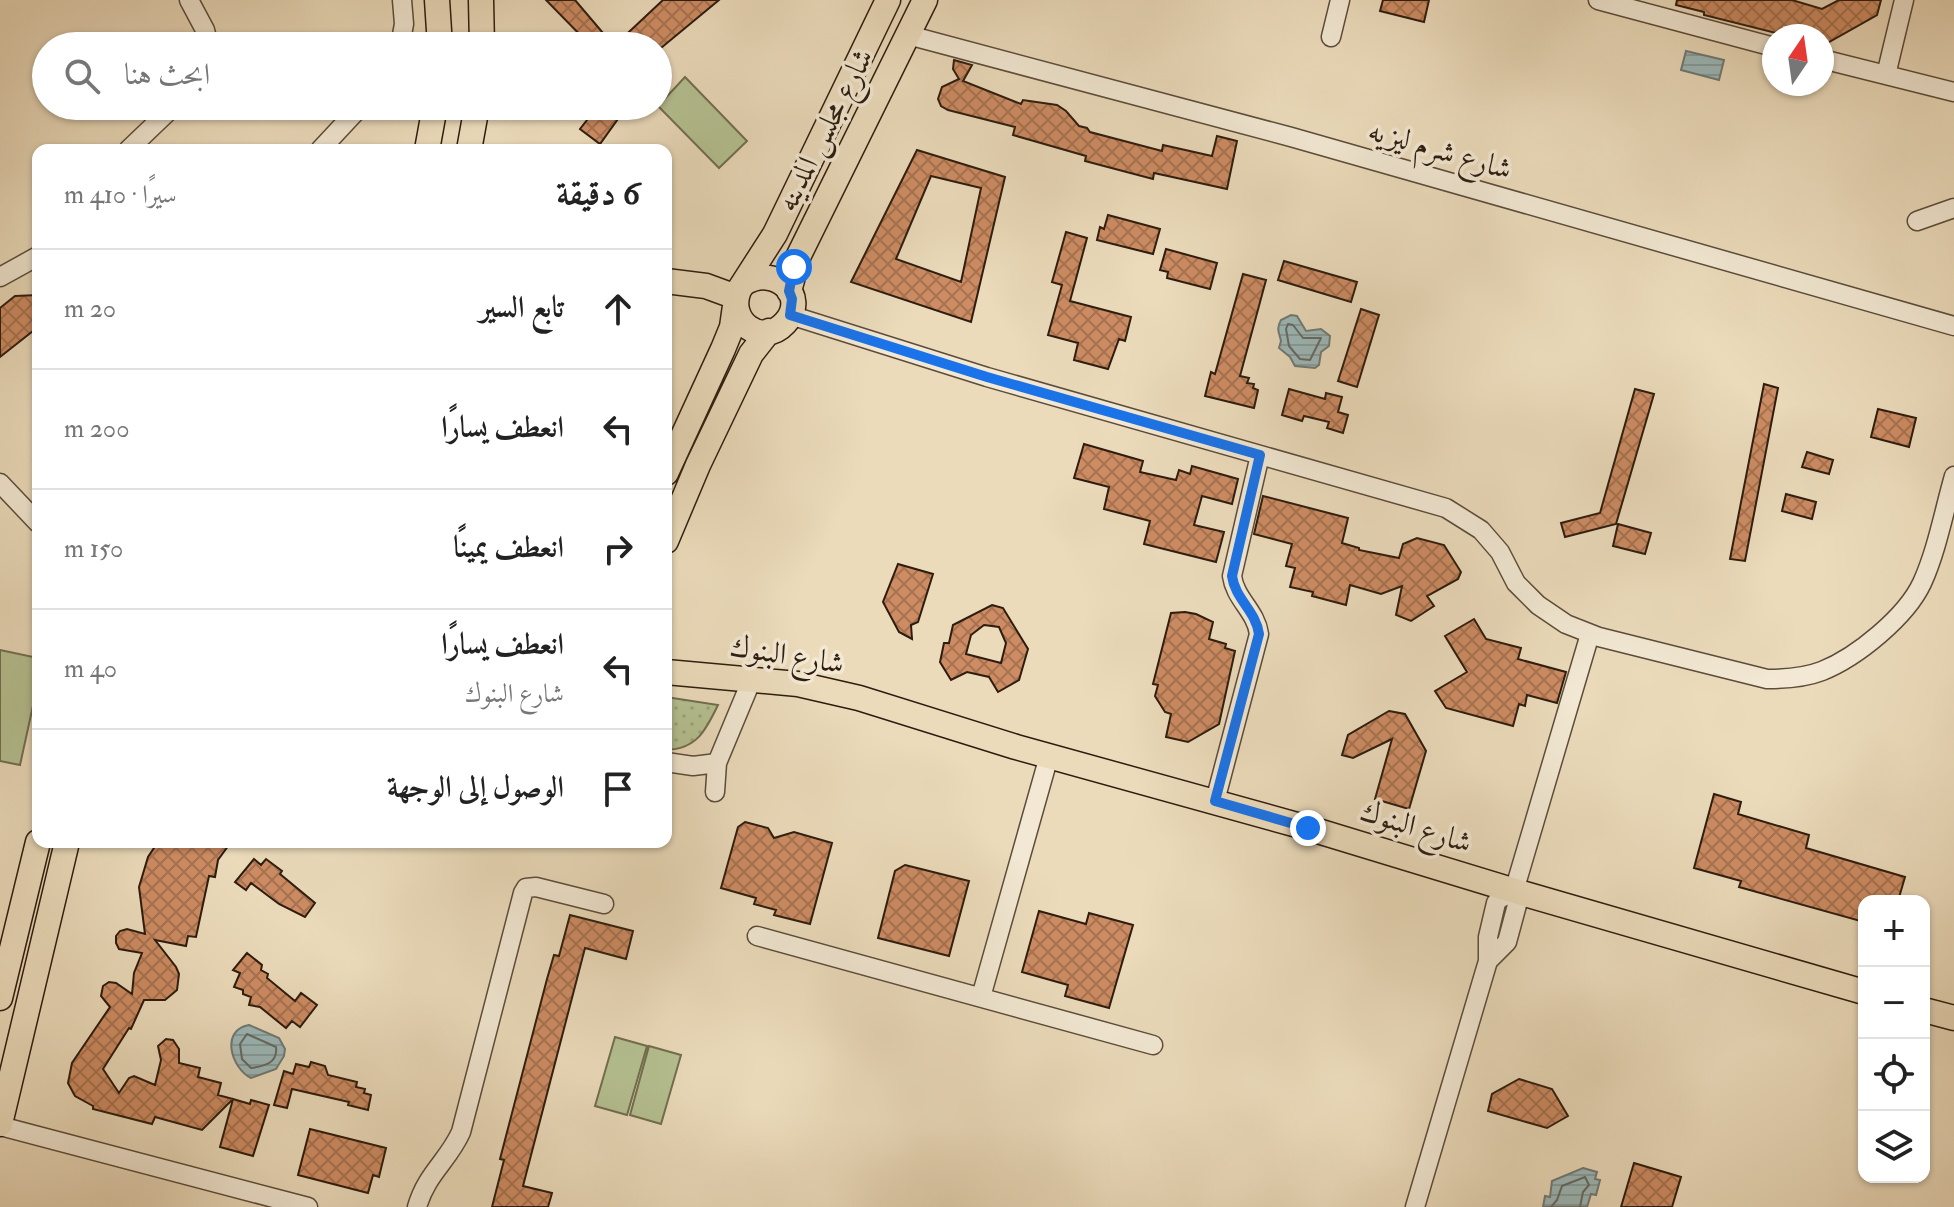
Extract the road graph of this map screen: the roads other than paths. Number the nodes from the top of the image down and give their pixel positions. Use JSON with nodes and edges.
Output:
{"nodes":[{"id":1,"x":189,"y":0,"type":"edge"},
{"id":2,"x":402,"y":0,"type":"edge"},
{"id":3,"x":437,"y":0,"type":"edge"},
{"id":4,"x":481,"y":0,"type":"edge"},
{"id":5,"x":888,"y":0,"type":"edge"},
{"id":6,"x":925,"y":0,"type":"edge"},
{"id":7,"x":1340,"y":0,"type":"edge"},
{"id":8,"x":1598,"y":0,"type":"edge"},
{"id":9,"x":1904,"y":0,"type":"edge"},
{"id":10,"x":206,"y":32,"type":"edge"},
{"id":11,"x":403,"y":32,"type":"edge"},
{"id":12,"x":439,"y":32,"type":"edge"},
{"id":13,"x":482,"y":32,"type":"edge"},
{"id":14,"x":908,"y":35,"type":"junction"},
{"id":15,"x":1331,"y":37,"type":"dead end"},
{"id":16,"x":1762,"y":44,"type":"edge"},
{"id":17,"x":1834,"y":62,"type":"edge"},
{"id":18,"x":1886,"y":75,"type":"junction"},
{"id":19,"x":1954,"y":92,"type":"edge"},
{"id":20,"x":159,"y":120,"type":"edge"},
{"id":21,"x":348,"y":120,"type":"edge"},
{"id":22,"x":432,"y":120,"type":"edge"},
{"id":23,"x":474,"y":120,"type":"edge"},
{"id":24,"x":134,"y":144,"type":"edge"},
{"id":25,"x":326,"y":144,"type":"edge"},
{"id":26,"x":428,"y":144,"type":"edge"},
{"id":27,"x":470,"y":144,"type":"edge"},
{"id":28,"x":1954,"y":208,"type":"edge"},
{"id":29,"x":1917,"y":221,"type":"dead end"},
{"id":30,"x":32,"y":259,"type":"edge"},
{"id":31,"x":0,"y":277,"type":"edge"},
{"id":32,"x":672,"y":282,"type":"edge"},
{"id":33,"x":738,"y":296,"type":"junction"},
{"id":34,"x":790,"y":303,"type":"junction"},
{"id":35,"x":1954,"y":326,"type":"edge"},
{"id":36,"x":769,"y":331,"type":"junction"},
{"id":37,"x":1260,"y":455,"type":"junction"},
{"id":38,"x":672,"y":461,"type":"edge"},
{"id":39,"x":672,"y":463,"type":"edge"},
{"id":40,"x":698,"y":465,"type":"junction"},
{"id":41,"x":1954,"y":476,"type":"edge"},
{"id":42,"x":0,"y":483,"type":"edge"},
{"id":43,"x":32,"y":517,"type":"edge"},
{"id":44,"x":672,"y":527,"type":"edge"},
{"id":45,"x":1590,"y":634,"type":"junction"},
{"id":46,"x":672,"y":672,"type":"edge"},
{"id":47,"x":752,"y":679,"type":"junction"},
{"id":48,"x":1049,"y":756,"type":"junction"},
{"id":49,"x":672,"y":763,"type":"edge"},
{"id":50,"x":717,"y":763,"type":"junction"},
{"id":51,"x":715,"y":792,"type":"dead end"},
{"id":52,"x":1215,"y":801,"type":"junction"},
{"id":53,"x":36,"y":848,"type":"edge"},
{"id":54,"x":66,"y":848,"type":"edge"},
{"id":55,"x":1514,"y":891,"type":"junction"},
{"id":56,"x":604,"y":904,"type":"dead end"},
{"id":57,"x":757,"y":936,"type":"dead end"},
{"id":58,"x":3,"y":963,"type":"edge"},
{"id":59,"x":1858,"y":990,"type":"edge"},
{"id":60,"x":981,"y":997,"type":"junction"},
{"id":61,"x":0,"y":998,"type":"edge"},
{"id":62,"x":1930,"y":1012,"type":"edge"},
{"id":63,"x":1954,"y":1018,"type":"edge"},
{"id":64,"x":1153,"y":1045,"type":"dead end"},
{"id":65,"x":0,"y":1125,"type":"edge"},
{"id":66,"x":308,"y":1207,"type":"edge"},
{"id":67,"x":417,"y":1207,"type":"edge"},
{"id":68,"x":1415,"y":1207,"type":"edge"}],
"edges":[{"from":1,"to":10,"type":"street"},
{"from":2,"to":11,"type":"street"},
{"from":3,"to":12,"type":"main road"},
{"from":4,"to":13,"type":"main road"},
{"from":5,"to":33,"type":"main road","name":"شارع مجلس المدينه"},
{"from":6,"to":14,"type":"main road","name":"شارع مجلس المدينه"},
{"from":7,"to":15,"type":"street"},
{"from":8,"to":16,"type":"street"},
{"from":9,"to":18,"type":"street"},
{"from":14,"to":34,"type":"main road","name":"شارع مجلس المدينه"},
{"from":14,"to":35,"type":"street","name":"شارع شرم ليزيه"},
{"from":17,"to":18,"type":"street"},
{"from":18,"to":19,"type":"street"},
{"from":20,"to":24,"type":"street"},
{"from":21,"to":25,"type":"street"},
{"from":22,"to":26,"type":"main road"},
{"from":23,"to":27,"type":"main road"},
{"from":28,"to":29,"type":"street"},
{"from":30,"to":31,"type":"street"},
{"from":32,"to":33,"type":"main road"},
{"from":33,"to":34,"type":"main road"},
{"from":33,"to":36,"type":"main road"},
{"from":33,"to":38,"type":"main road","name":"شارع مجلس المدينه"},
{"from":34,"to":36,"type":"main road"},
{"from":34,"to":37,"type":"street"},
{"from":36,"to":40,"type":"main road"},
{"from":37,"to":45,"type":"street"},
{"from":37,"to":52,"type":"street"},
{"from":39,"to":40,"type":"main road"},
{"from":40,"to":44,"type":"main road"},
{"from":41,"to":45,"type":"street"},
{"from":42,"to":43,"type":"street"},
{"from":45,"to":55,"type":"street"},
{"from":46,"to":47,"type":"main road","name":"شارع البنوك"},
{"from":47,"to":48,"type":"main road","name":"شارع البنوك"},
{"from":47,"to":50,"type":"street"},
{"from":48,"to":52,"type":"main road","name":"شارع البنوك"},
{"from":48,"to":60,"type":"street"},
{"from":49,"to":50,"type":"street"},
{"from":50,"to":51,"type":"street"},
{"from":52,"to":55,"type":"main road","name":"شارع البنوك"},
{"from":53,"to":58,"type":"main road"},
{"from":54,"to":65,"type":"main road"},
{"from":55,"to":59,"type":"main road","name":"شارع البنوك"},
{"from":55,"to":68,"type":"street"},
{"from":56,"to":67,"type":"street"},
{"from":57,"to":60,"type":"street"},
{"from":58,"to":61,"type":"main road"},
{"from":60,"to":64,"type":"street"},
{"from":62,"to":63,"type":"main road"},
{"from":65,"to":66,"type":"street"}]}
